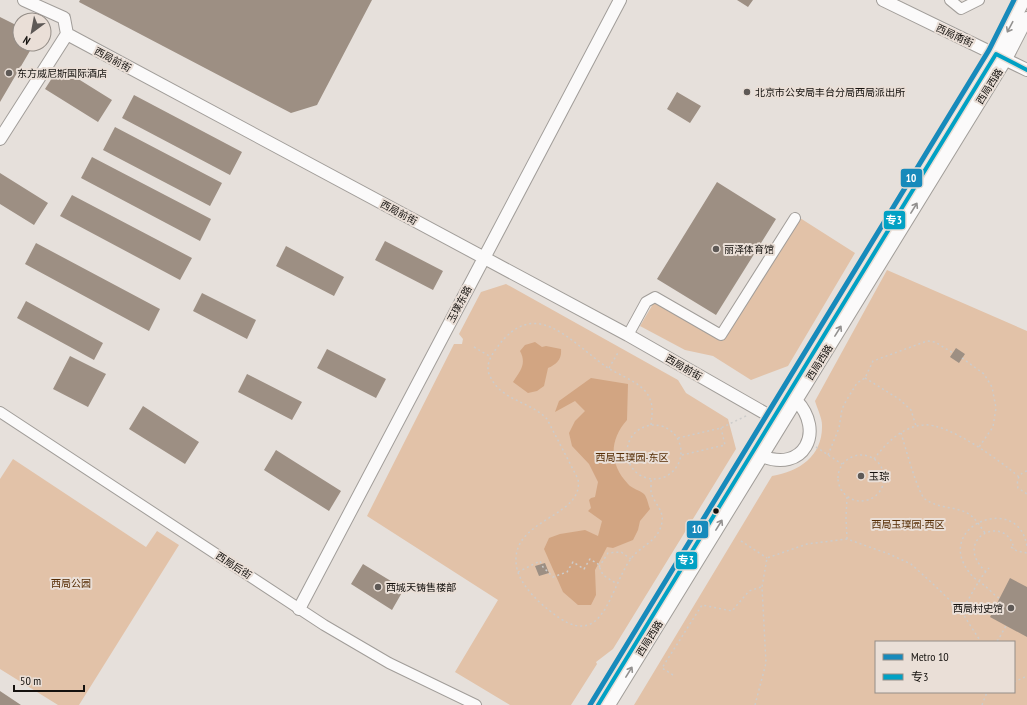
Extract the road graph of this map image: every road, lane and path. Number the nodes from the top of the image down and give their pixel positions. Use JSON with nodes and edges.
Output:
{"nodes":[{"id":1,"x":24,"y":0,"type":"edge"},
{"id":2,"x":620,"y":0,"type":"edge"},
{"id":3,"x":883,"y":0,"type":"edge"},
{"id":4,"x":950,"y":0,"type":"edge"},
{"id":5,"x":979,"y":0,"type":"edge"},
{"id":6,"x":1024,"y":0,"type":"edge"},
{"id":7,"x":1027,"y":18,"type":"edge"},
{"id":8,"x":67,"y":34,"type":"junction"},
{"id":9,"x":1001,"y":56,"type":"junction"},
{"id":10,"x":1027,"y":70,"type":"edge"},
{"id":11,"x":0,"y":138,"type":"edge"},
{"id":12,"x":795,"y":218,"type":"dead end"},
{"id":13,"x":484,"y":258,"type":"junction"},
{"id":14,"x":628,"y":335,"type":"junction"},
{"id":15,"x":474,"y":347,"type":"dead end"},
{"id":16,"x":619,"y":350,"type":"dead end"},
{"id":17,"x":953,"y":353,"type":"dead end"},
{"id":18,"x":491,"y":357,"type":"junction"},
{"id":19,"x":962,"y":358,"type":"dead end"},
{"id":20,"x":609,"y":368,"type":"junction"},
{"id":21,"x":865,"y":378,"type":"junction"},
{"id":22,"x":796,"y":400,"type":"junction"},
{"id":23,"x":759,"y":410,"type":"junction"},
{"id":24,"x":0,"y":412,"type":"edge"},
{"id":25,"x":777,"y":421,"type":"junction"},
{"id":26,"x":651,"y":425,"type":"junction"},
{"id":27,"x":916,"y":426,"type":"junction"},
{"id":28,"x":721,"y":428,"type":"junction"},
{"id":29,"x":901,"y":433,"type":"junction"},
{"id":30,"x":678,"y":438,"type":"junction"},
{"id":31,"x":808,"y":441,"type":"junction"},
{"id":32,"x":979,"y":447,"type":"junction"},
{"id":33,"x":682,"y":455,"type":"junction"},
{"id":34,"x":828,"y":455,"type":"junction"},
{"id":35,"x":762,"y":456,"type":"junction"},
{"id":36,"x":874,"y":459,"type":"junction"},
{"id":37,"x":842,"y":464,"type":"junction"},
{"id":38,"x":1027,"y":471,"type":"edge"},
{"id":39,"x":1018,"y":477,"type":"junction"},
{"id":40,"x":651,"y":479,"type":"junction"},
{"id":41,"x":1027,"y":494,"type":"edge"},
{"id":42,"x":847,"y":497,"type":"junction"},
{"id":43,"x":978,"y":522,"type":"junction"},
{"id":44,"x":985,"y":533,"type":"junction"},
{"id":45,"x":848,"y":539,"type":"junction"},
{"id":46,"x":741,"y":540,"type":"dead end"},
{"id":47,"x":1011,"y":547,"type":"dead end"},
{"id":48,"x":1027,"y":547,"type":"edge"},
{"id":49,"x":1014,"y":549,"type":"junction"},
{"id":50,"x":1027,"y":553,"type":"edge"},
{"id":51,"x":767,"y":558,"type":"junction"},
{"id":52,"x":631,"y":559,"type":"junction"},
{"id":53,"x":599,"y":565,"type":"junction"},
{"id":54,"x":989,"y":568,"type":"dead end"},
{"id":55,"x":518,"y":572,"type":"junction"},
{"id":56,"x":986,"y":572,"type":"junction"},
{"id":57,"x":978,"y":581,"type":"junction"},
{"id":58,"x":617,"y":584,"type":"junction"},
{"id":59,"x":762,"y":587,"type":"junction"},
{"id":60,"x":999,"y":598,"type":"dead end"},
{"id":61,"x":299,"y":609,"type":"junction"},
{"id":62,"x":960,"y":611,"type":"junction"},
{"id":63,"x":1006,"y":626,"type":"dead end"},
{"id":64,"x":980,"y":641,"type":"edge"},
{"id":65,"x":995,"y":641,"type":"edge"},
{"id":66,"x":673,"y":675,"type":"dead end"},
{"id":67,"x":1027,"y":676,"type":"edge"},
{"id":68,"x":1015,"y":682,"type":"edge"},
{"id":69,"x":988,"y":693,"type":"edge"},
{"id":70,"x":476,"y":705,"type":"edge"},
{"id":71,"x":598,"y":705,"type":"edge"},
{"id":72,"x":608,"y":705,"type":"edge"},
{"id":73,"x":755,"y":705,"type":"edge"},
{"id":74,"x":982,"y":705,"type":"edge"}],
"edges":[{"from":1,"to":8,"type":"street"},
{"from":2,"to":13,"type":"street","name":"玉璞东路"},
{"from":3,"to":9,"type":"street","name":"西局南街"},
{"from":4,"to":5,"type":"street"},
{"from":6,"to":9,"type":"street","name":"西局西路","one_way":true},
{"from":7,"to":9,"type":"street","name":"西局西路"},
{"from":8,"to":11,"type":"street"},
{"from":8,"to":13,"type":"street","name":"西局前街"},
{"from":9,"to":10,"type":"street","name":"西局南街"},
{"from":22,"to":9,"type":"street","name":"西局西路","one_way":true},
{"from":9,"to":25,"type":"street","name":"西局西路"},
{"from":12,"to":14,"type":"street"},
{"from":13,"to":14,"type":"street","name":"西局前街"},
{"from":13,"to":61,"type":"street","name":"玉璞东路"},
{"from":14,"to":23,"type":"street","name":"西局前街"},
{"from":15,"to":18,"type":"path"},
{"from":16,"to":20,"type":"path"},
{"from":17,"to":21,"type":"path"},
{"from":18,"to":20,"type":"path"},
{"from":18,"to":55,"type":"path"},
{"from":19,"to":32,"type":"path"},
{"from":20,"to":26,"type":"path"},
{"from":21,"to":27,"type":"path"},
{"from":21,"to":34,"type":"path"},
{"from":22,"to":25,"type":"street","name":"西局西路"},
{"from":22,"to":31,"type":"street"},
{"from":23,"to":25,"type":"street","name":"西局前街"},
{"from":23,"to":28,"type":"path"},
{"from":24,"to":61,"type":"street","name":"西局后街"},
{"from":25,"to":35,"type":"street","name":"西局西路"},
{"from":25,"to":71,"type":"street","name":"西局西路"},
{"from":26,"to":30,"type":"path"},
{"from":26,"to":40,"type":"path"},
{"from":27,"to":29,"type":"path"},
{"from":27,"to":32,"type":"path"},
{"from":28,"to":30,"type":"path"},
{"from":28,"to":33,"type":"path"},
{"from":29,"to":36,"type":"path"},
{"from":29,"to":43,"type":"path"},
{"from":30,"to":33,"type":"path"},
{"from":31,"to":34,"type":"path"},
{"from":31,"to":35,"type":"street"},
{"from":32,"to":39,"type":"path"},
{"from":33,"to":40,"type":"path"},
{"from":34,"to":37,"type":"path"},
{"from":72,"to":35,"type":"street","name":"西局西路","one_way":true},
{"from":36,"to":37,"type":"path"},
{"from":36,"to":42,"type":"path"},
{"from":37,"to":42,"type":"path"},
{"from":38,"to":39,"type":"path"},
{"from":39,"to":41,"type":"path"},
{"from":40,"to":52,"type":"path"},
{"from":42,"to":45,"type":"path"},
{"from":43,"to":44,"type":"path"},
{"from":43,"to":48,"type":"path"},
{"from":43,"to":57,"type":"path"},
{"from":44,"to":49,"type":"path"},
{"from":44,"to":56,"type":"path"},
{"from":45,"to":51,"type":"path"},
{"from":45,"to":62,"type":"path"},
{"from":46,"to":51,"type":"path"},
{"from":47,"to":49,"type":"path"},
{"from":49,"to":50,"type":"path"},
{"from":51,"to":59,"type":"path"},
{"from":52,"to":53,"type":"path"},
{"from":52,"to":58,"type":"path"},
{"from":53,"to":55,"type":"path"},
{"from":53,"to":58,"type":"path"},
{"from":54,"to":56,"type":"path"},
{"from":55,"to":58,"type":"path"},
{"from":56,"to":57,"type":"path"},
{"from":57,"to":60,"type":"path"},
{"from":57,"to":62,"type":"path"},
{"from":59,"to":66,"type":"path"},
{"from":59,"to":73,"type":"path"},
{"from":61,"to":70,"type":"street","name":"西局后街"},
{"from":62,"to":64,"type":"path"},
{"from":63,"to":65,"type":"path"},
{"from":67,"to":68,"type":"path"},
{"from":69,"to":74,"type":"path"}]}
